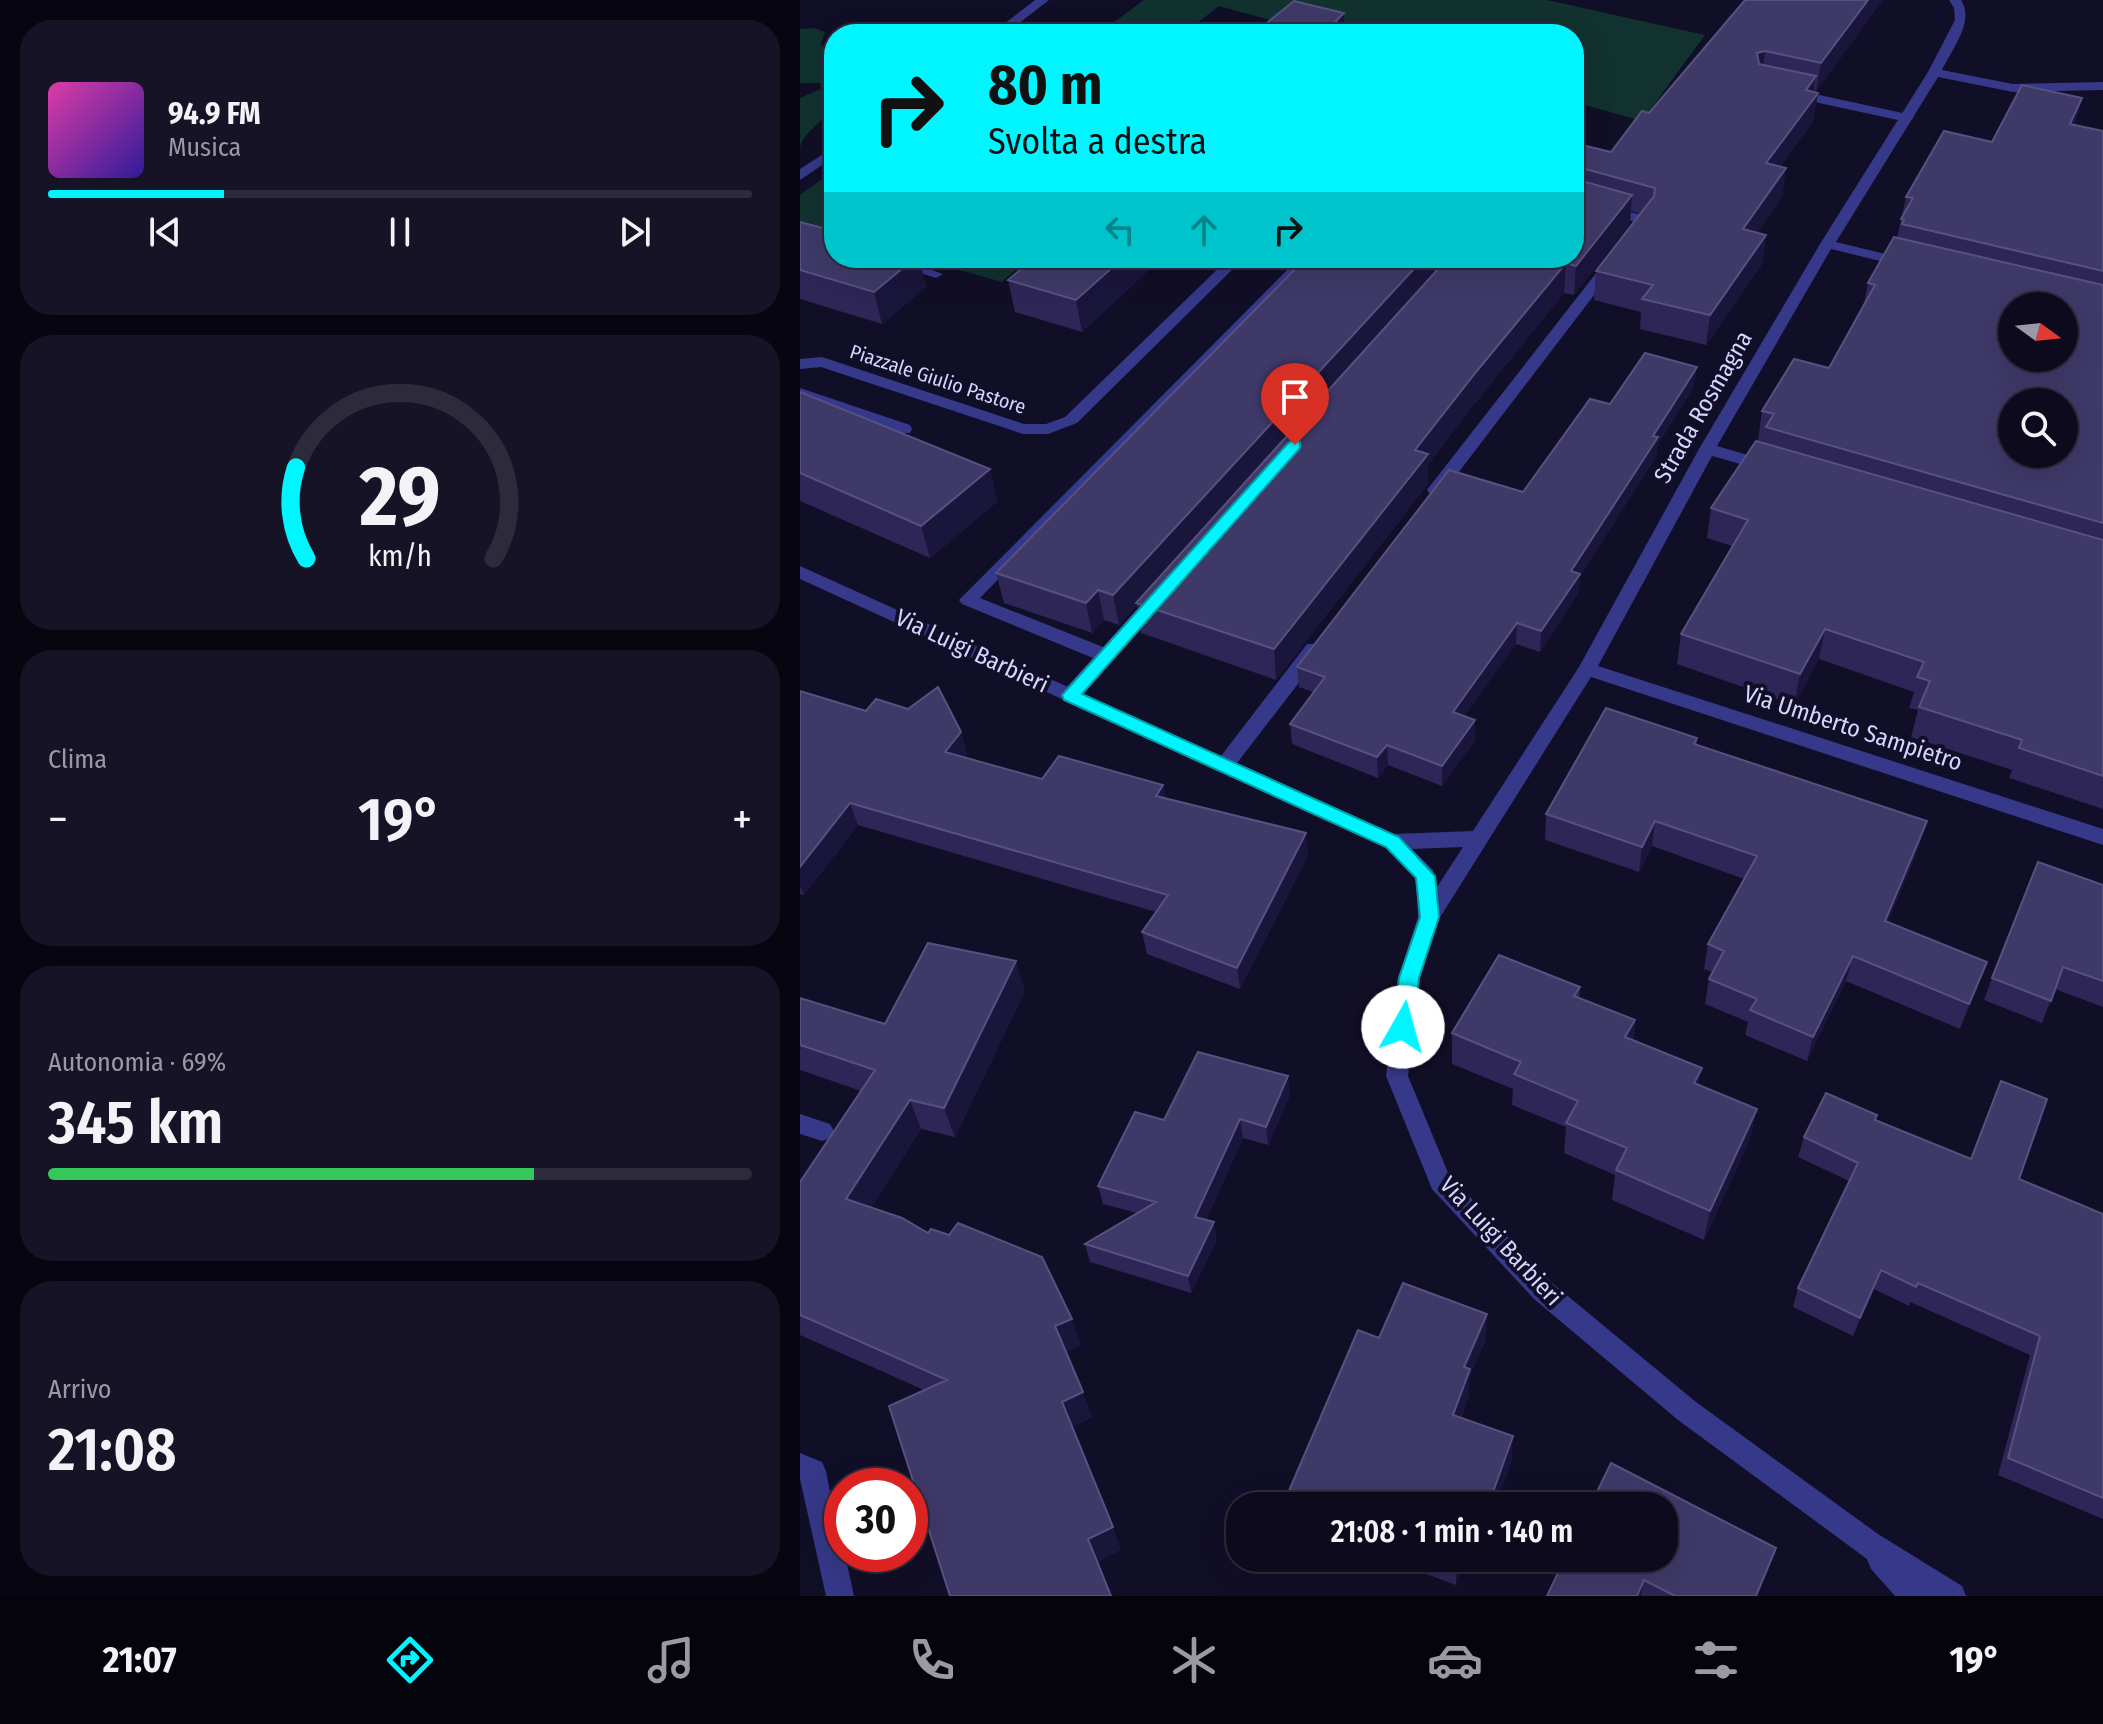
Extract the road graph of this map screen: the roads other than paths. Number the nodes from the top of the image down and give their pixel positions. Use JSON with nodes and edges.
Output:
{"nodes":[{"id":1,"x":1043,"y":0,"type":"edge"},
{"id":2,"x":1955,"y":0,"type":"edge"},
{"id":3,"x":1011,"y":24,"type":"edge"},
{"id":4,"x":1934,"y":72,"type":"junction"},
{"id":5,"x":2103,"y":86,"type":"edge"},
{"id":6,"x":1775,"y":89,"type":"edge"},
{"id":7,"x":1907,"y":118,"type":"junction"},
{"id":8,"x":824,"y":158,"type":"edge"},
{"id":9,"x":800,"y":176,"type":"edge"},
{"id":10,"x":1584,"y":204,"type":"edge"},
{"id":11,"x":1827,"y":244,"type":"junction"},
{"id":12,"x":1919,"y":266,"type":"edge"},
{"id":13,"x":915,"y":268,"type":"edge"},
{"id":14,"x":1227,"y":268,"type":"edge"},
{"id":15,"x":1297,"y":268,"type":"edge"},
{"id":16,"x":936,"y":274,"type":"dead end"},
{"id":17,"x":800,"y":364,"type":"edge"},
{"id":18,"x":800,"y":393,"type":"edge"},
{"id":19,"x":904,"y":429,"type":"dead end"},
{"id":20,"x":1707,"y":449,"type":"junction"},
{"id":21,"x":1784,"y":471,"type":"edge"},
{"id":22,"x":1423,"y":507,"type":"edge"},
{"id":23,"x":800,"y":572,"type":"edge"},
{"id":24,"x":1168,"y":585,"type":"edge"},
{"id":25,"x":1327,"y":632,"type":"edge"},
{"id":26,"x":1105,"y":655,"type":"junction"},
{"id":27,"x":1587,"y":669,"type":"junction"},
{"id":28,"x":1071,"y":695,"type":"junction"},
{"id":29,"x":1224,"y":766,"type":"junction"},
{"id":30,"x":2103,"y":837,"type":"edge"},
{"id":31,"x":1479,"y":839,"type":"junction"},
{"id":32,"x":1392,"y":842,"type":"junction"},
{"id":33,"x":1429,"y":917,"type":"junction"},
{"id":34,"x":800,"y":1466,"type":"edge"},
{"id":35,"x":1868,"y":1544,"type":"junction"},
{"id":36,"x":840,"y":1596,"type":"edge"},
{"id":37,"x":1913,"y":1596,"type":"edge"},
{"id":38,"x":1952,"y":1596,"type":"edge"}],
"edges":[{"from":1,"to":3,"type":"street"},
{"from":2,"to":4,"type":"street","name":"Strada Rosmagna"},
{"from":4,"to":5,"type":"street"},
{"from":4,"to":7,"type":"street","name":"Strada Rosmagna"},
{"from":6,"to":7,"type":"street"},
{"from":7,"to":11,"type":"street","name":"Strada Rosmagna"},
{"from":8,"to":9,"type":"street"},
{"from":10,"to":22,"type":"street"},
{"from":11,"to":12,"type":"street"},
{"from":11,"to":20,"type":"street","name":"Strada Rosmagna"},
{"from":13,"to":16,"type":"street"},
{"from":14,"to":17,"type":"street","name":"Piazzale Giulio Pastore"},
{"from":15,"to":26,"type":"street"},
{"from":18,"to":19,"type":"street"},
{"from":20,"to":21,"type":"street"},
{"from":20,"to":27,"type":"street","name":"Strada Rosmagna"},
{"from":23,"to":28,"type":"street","name":"Via Luigi Barbieri"},
{"from":24,"to":26,"type":"street"},
{"from":25,"to":29,"type":"street"},
{"from":26,"to":28,"type":"street"},
{"from":27,"to":30,"type":"street","name":"Via Umberto Sampietro"},
{"from":27,"to":31,"type":"street","name":"Strada Rosmagna"},
{"from":28,"to":29,"type":"street","name":"Via Luigi Barbieri"},
{"from":29,"to":32,"type":"street","name":"Via Luigi Barbieri"},
{"from":31,"to":32,"type":"street"},
{"from":31,"to":33,"type":"street","name":"Strada Rosmagna"},
{"from":32,"to":33,"type":"street","name":"Via Luigi Barbieri"},
{"from":33,"to":35,"type":"street","name":"Via Luigi Barbieri"},
{"from":34,"to":36,"type":"street"},
{"from":35,"to":37,"type":"street","name":"Via Luigi Barbieri"},
{"from":35,"to":38,"type":"street","name":"Via Luigi Barbieri"}]}
